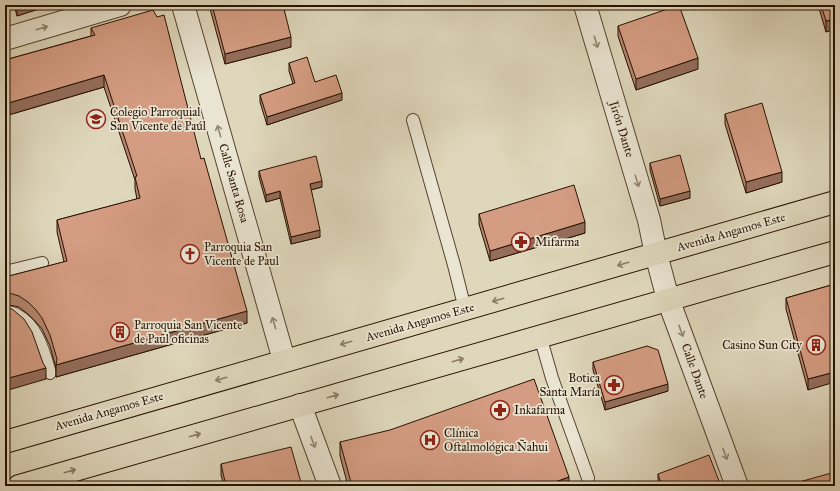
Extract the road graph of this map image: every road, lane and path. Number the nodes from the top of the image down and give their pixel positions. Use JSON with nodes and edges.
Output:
{"nodes":[{"id":1,"x":120,"y":5,"type":"edge"},
{"id":2,"x":183,"y":5,"type":"edge"},
{"id":3,"x":586,"y":5,"type":"edge"},
{"id":4,"x":5,"y":39,"type":"edge"},
{"id":5,"x":413,"y":120,"type":"dead end"},
{"id":6,"x":835,"y":202,"type":"edge"},
{"id":7,"x":835,"y":252,"type":"edge"},
{"id":8,"x":656,"y":254,"type":"junction"},
{"id":9,"x":42,"y":263,"type":"dead end"},
{"id":10,"x":5,"y":272,"type":"edge"},
{"id":11,"x":668,"y":299,"type":"junction"},
{"id":12,"x":465,"y":309,"type":"junction"},
{"id":13,"x":5,"y":312,"type":"edge"},
{"id":14,"x":540,"y":336,"type":"junction"},
{"id":15,"x":284,"y":360,"type":"junction"},
{"id":16,"x":50,"y":373,"type":"dead end"},
{"id":17,"x":300,"y":405,"type":"junction"},
{"id":18,"x":5,"y":442,"type":"edge"},
{"id":19,"x":588,"y":478,"type":"dead end"},
{"id":20,"x":19,"y":486,"type":"edge"},
{"id":21,"x":330,"y":486,"type":"edge"},
{"id":22,"x":737,"y":486,"type":"edge"}],
"edges":[{"from":4,"to":1,"type":"street","one_way":true},
{"from":15,"to":2,"type":"street","name":"Calle Santa Rosa","one_way":true},
{"from":3,"to":8,"type":"street","name":"Jirón Dante","one_way":true},
{"from":5,"to":12,"type":"lane"},
{"from":6,"to":8,"type":"main road","name":"Avenida Angamos Este"},
{"from":7,"to":11,"type":"main road"},
{"from":8,"to":11,"type":"street","name":"Calle Dante"},
{"from":8,"to":12,"type":"main road","name":"Avenida Angamos Este","one_way":true},
{"from":9,"to":10,"type":"lane"},
{"from":11,"to":14,"type":"main road"},
{"from":11,"to":22,"type":"street","name":"Calle Dante","one_way":true},
{"from":12,"to":15,"type":"main road","name":"Avenida Angamos Este","one_way":true},
{"from":13,"to":16,"type":"lane"},
{"from":17,"to":14,"type":"main road","one_way":true},
{"from":14,"to":19,"type":"lane"},
{"from":15,"to":18,"type":"main road","name":"Avenida Angamos Este","one_way":true},
{"from":20,"to":17,"type":"main road","one_way":true},
{"from":17,"to":21,"type":"street","one_way":true}]}
